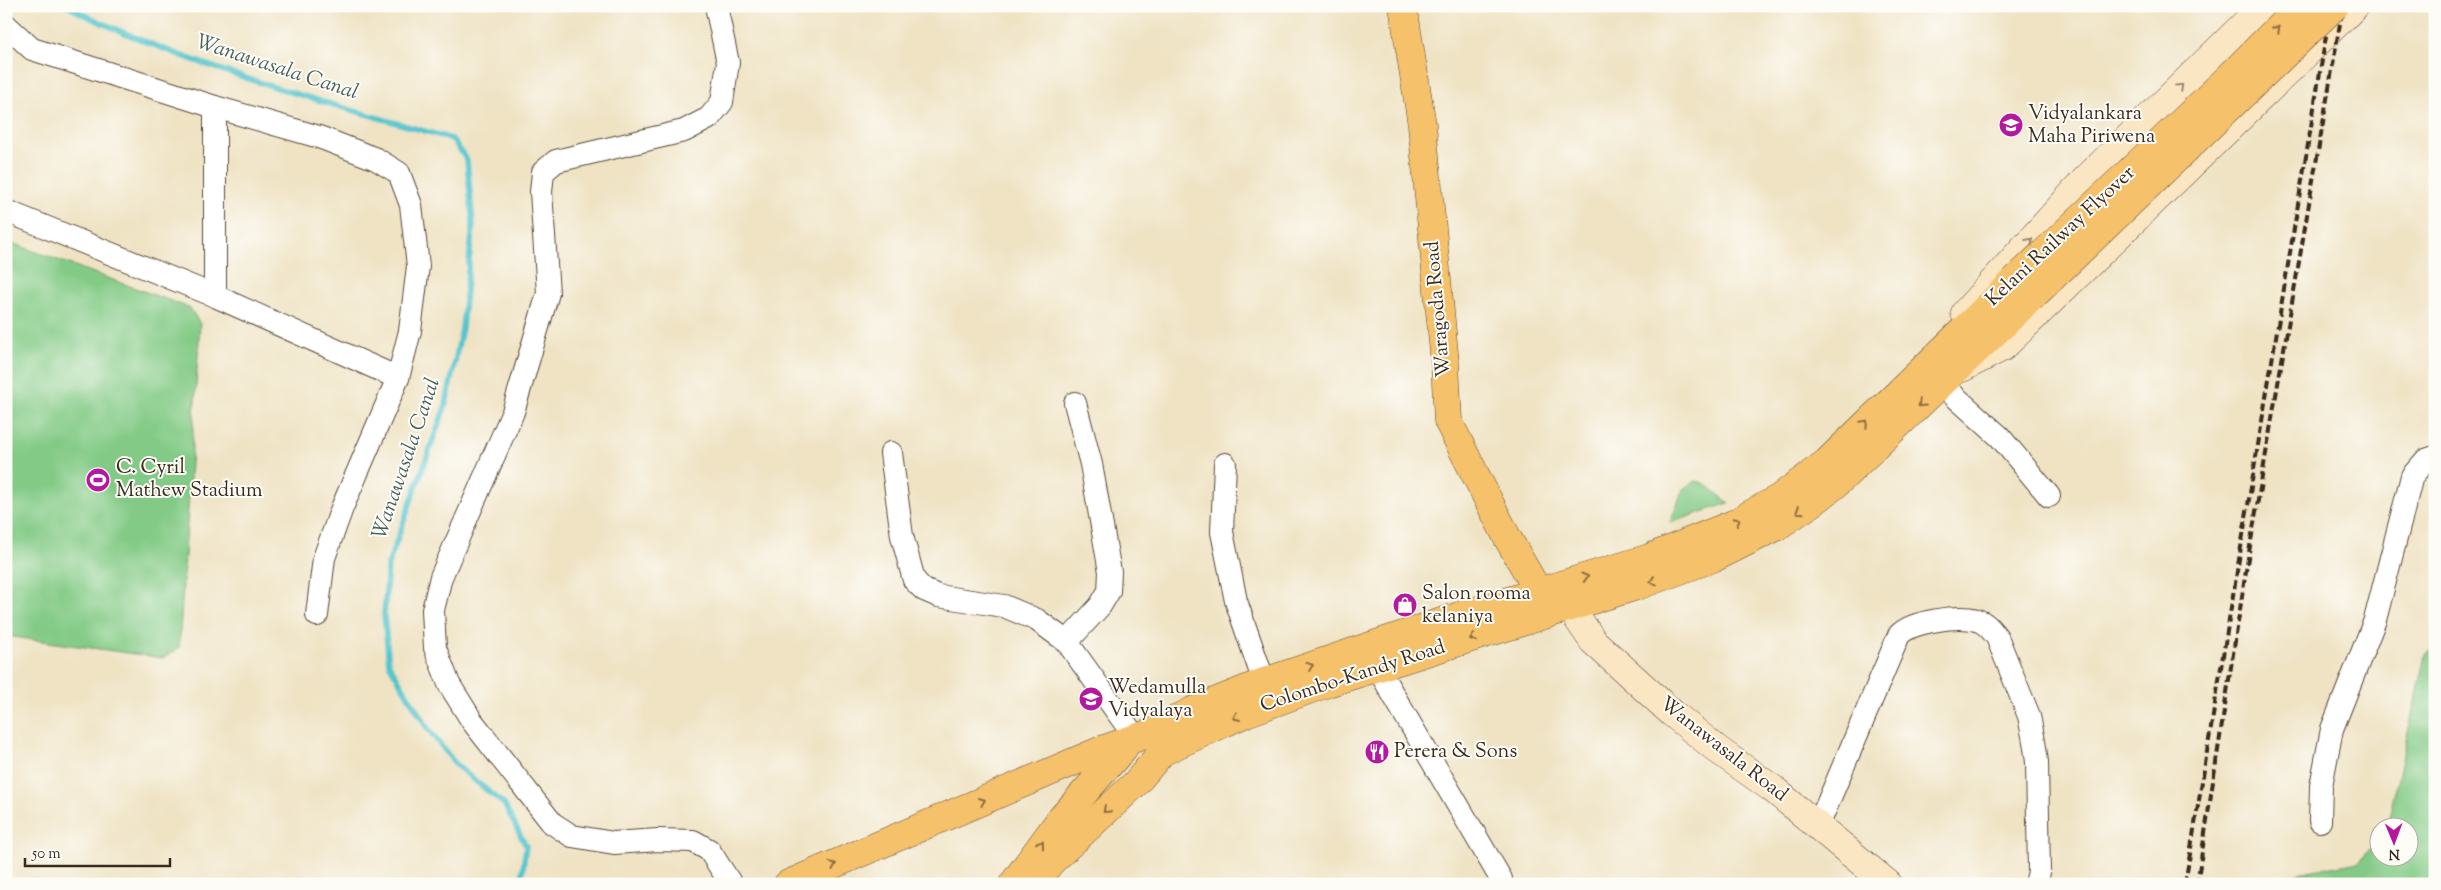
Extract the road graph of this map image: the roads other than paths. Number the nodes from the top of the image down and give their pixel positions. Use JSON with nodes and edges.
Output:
{"nodes":[{"id":1,"x":716,"y":6,"type":"edge"},
{"id":2,"x":1403,"y":6,"type":"edge"},
{"id":3,"x":2263,"y":6,"type":"edge"},
{"id":4,"x":2300,"y":6,"type":"edge"},
{"id":5,"x":2335,"y":6,"type":"edge"},
{"id":6,"x":2355,"y":6,"type":"edge"},
{"id":7,"x":6,"y":26,"type":"edge"},
{"id":8,"x":2232,"y":37,"type":"junction"},
{"id":9,"x":2279,"y":82,"type":"junction"},
{"id":10,"x":215,"y":107,"type":"junction"},
{"id":11,"x":6,"y":211,"type":"edge"},
{"id":12,"x":2022,"y":290,"type":"junction"},
{"id":13,"x":215,"y":296,"type":"junction"},
{"id":14,"x":1949,"y":377,"type":"junction"},
{"id":15,"x":398,"y":378,"type":"junction"},
{"id":16,"x":1906,"y":383,"type":"junction"},
{"id":17,"x":1075,"y":403,"type":"dead end"},
{"id":18,"x":891,"y":453,"type":"dead end"},
{"id":19,"x":2435,"y":457,"type":"edge"},
{"id":20,"x":1224,"y":464,"type":"dead end"},
{"id":21,"x":2049,"y":496,"type":"dead end"},
{"id":22,"x":1538,"y":591,"type":"junction"},
{"id":23,"x":1569,"y":606,"type":"junction"},
{"id":24,"x":318,"y":615,"type":"dead end"},
{"id":25,"x":1067,"y":642,"type":"junction"},
{"id":26,"x":1377,"y":667,"type":"junction"},
{"id":27,"x":1264,"y":682,"type":"junction"},
{"id":28,"x":1131,"y":740,"type":"junction"},
{"id":29,"x":2320,"y":821,"type":"dead end"},
{"id":30,"x":1818,"y":826,"type":"junction"},
{"id":31,"x":1073,"y":840,"type":"junction"},
{"id":32,"x":1501,"y":879,"type":"dead end"},
{"id":33,"x":732,"y":884,"type":"edge"},
{"id":34,"x":788,"y":884,"type":"edge"},
{"id":35,"x":1013,"y":884,"type":"edge"},
{"id":36,"x":1034,"y":884,"type":"edge"},
{"id":37,"x":1057,"y":884,"type":"edge"},
{"id":38,"x":1888,"y":884,"type":"edge"},
{"id":39,"x":2036,"y":884,"type":"edge"}],
"edges":[{"from":1,"to":33,"type":"street"},
{"from":2,"to":22,"type":"main road","name":"Waragoda Road"},
{"from":3,"to":8,"type":"street"},
{"from":12,"to":4,"type":"main road","name":"Kelani Railway Flyover","one_way":true,"bridge":true},
{"from":5,"to":12,"type":"main road","name":"Kelani Railway Flyover","bridge":true},
{"from":6,"to":9,"type":"street"},
{"from":7,"to":10,"type":"street"},
{"from":8,"to":9,"type":"street"},
{"from":16,"to":8,"type":"street","one_way":true},
{"from":9,"to":14,"type":"street"},
{"from":10,"to":13,"type":"street"},
{"from":10,"to":15,"type":"street"},
{"from":11,"to":13,"type":"street"},
{"from":12,"to":14,"type":"main road","name":"Kelani Railway Flyover"},
{"from":12,"to":16,"type":"main road","name":"Kelani Railway Flyover"},
{"from":13,"to":15,"type":"street"},
{"from":14,"to":21,"type":"street"},
{"from":14,"to":23,"type":"main road","name":"Colombo-Kandy Road","one_way":true},
{"from":15,"to":24,"type":"street"},
{"from":22,"to":16,"type":"main road","name":"Colombo-Kandy Road","one_way":true},
{"from":17,"to":25,"type":"street"},
{"from":18,"to":25,"type":"street"},
{"from":19,"to":29,"type":"street"},
{"from":20,"to":27,"type":"street"},
{"from":22,"to":23,"type":"main road"},
{"from":27,"to":22,"type":"main road","name":"Colombo-Kandy Road","one_way":true},
{"from":23,"to":26,"type":"main road","name":"Colombo-Kandy Road","one_way":true},
{"from":23,"to":30,"type":"street","name":"Wanawasala Road"},
{"from":25,"to":28,"type":"street"},
{"from":26,"to":31,"type":"main road","name":"Colombo-Kandy Road","one_way":true},
{"from":26,"to":32,"type":"street"},
{"from":27,"to":28,"type":"main road","name":"Colombo-Kandy Road"},
{"from":34,"to":28,"type":"main road","name":"Colombo-Kandy Road","one_way":true},
{"from":35,"to":28,"type":"main road","one_way":true},
{"from":30,"to":38,"type":"street","name":"Wanawasala Road"},
{"from":30,"to":39,"type":"street"},
{"from":31,"to":36,"type":"main road","name":"Colombo-Kandy Road"},
{"from":31,"to":37,"type":"main road"}]}
